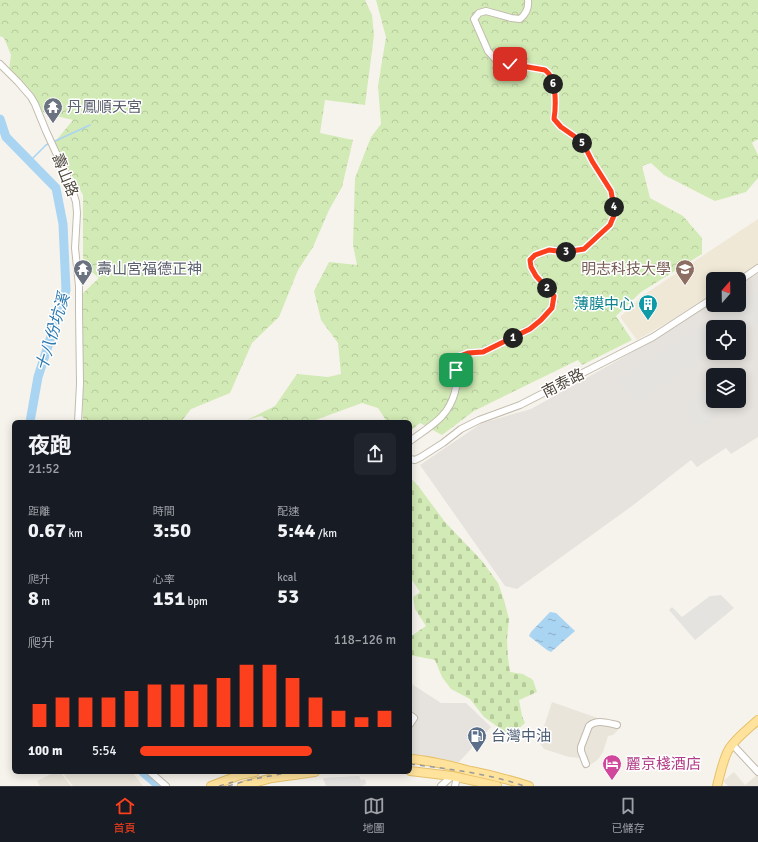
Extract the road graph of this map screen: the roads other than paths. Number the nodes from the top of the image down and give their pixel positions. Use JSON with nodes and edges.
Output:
{"nodes":[{"id":1,"x":528,"y":0,"type":"edge"},
{"id":2,"x":0,"y":64,"type":"edge"},
{"id":3,"x":758,"y":268,"type":"edge"},
{"id":4,"x":746,"y":276,"type":"edge"},
{"id":5,"x":706,"y":303,"type":"edge"},
{"id":6,"x":78,"y":420,"type":"edge"},
{"id":7,"x":412,"y":440,"type":"edge"},
{"id":8,"x":412,"y":459,"type":"edge"},
{"id":9,"x":758,"y":720,"type":"edge"},
{"id":10,"x":617,"y":725,"type":"dead end"},
{"id":11,"x":732,"y":744,"type":"junction"},
{"id":12,"x":412,"y":759,"type":"edge"},
{"id":13,"x":586,"y":764,"type":"dead end"},
{"id":14,"x":412,"y":771,"type":"edge"},
{"id":15,"x":758,"y":772,"type":"edge"},
{"id":16,"x":152,"y":774,"type":"edge"},
{"id":17,"x":238,"y":774,"type":"edge"},
{"id":18,"x":301,"y":774,"type":"edge"},
{"id":19,"x":454,"y":776,"type":"junction"},
{"id":20,"x":246,"y":785,"type":"edge"},
{"id":21,"x":166,"y":786,"type":"edge"},
{"id":22,"x":211,"y":786,"type":"edge"},
{"id":23,"x":441,"y":786,"type":"edge"},
{"id":24,"x":455,"y":786,"type":"edge"},
{"id":25,"x":497,"y":786,"type":"edge"},
{"id":26,"x":529,"y":786,"type":"edge"},
{"id":27,"x":717,"y":786,"type":"edge"}],
"edges":[{"from":1,"to":7,"type":"street"},
{"from":2,"to":6,"type":"street","name":"壽山路"},
{"from":3,"to":4,"type":"street"},
{"from":5,"to":8,"type":"street","name":"南泰路"},
{"from":9,"to":11,"type":"main road"},
{"from":10,"to":13,"type":"street"},
{"from":11,"to":15,"type":"street"},
{"from":11,"to":27,"type":"main road"},
{"from":12,"to":26,"type":"main road"},
{"from":14,"to":19,"type":"main road"},
{"from":16,"to":21,"type":"street"},
{"from":17,"to":20,"type":"street"},
{"from":17,"to":22,"type":"main road"},
{"from":18,"to":20,"type":"main road"},
{"from":19,"to":23,"type":"street"},
{"from":19,"to":24,"type":"street"},
{"from":19,"to":25,"type":"main road"}]}
